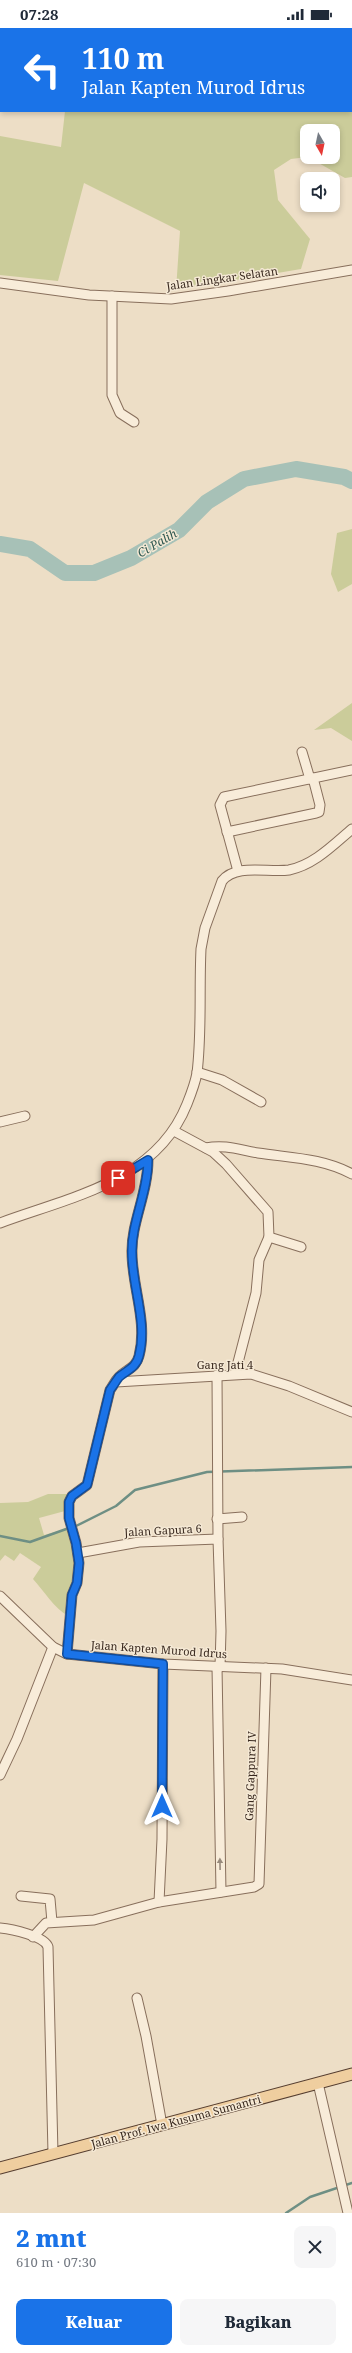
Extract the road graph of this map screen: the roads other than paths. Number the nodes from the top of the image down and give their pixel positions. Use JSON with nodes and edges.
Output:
{"nodes":[{"id":1,"x":352,"y":270,"type":"edge"},
{"id":2,"x":0,"y":283,"type":"edge"},
{"id":3,"x":112,"y":296,"type":"junction"},
{"id":4,"x":134,"y":422,"type":"dead end"},
{"id":5,"x":302,"y":752,"type":"dead end"},
{"id":6,"x":352,"y":770,"type":"edge"},
{"id":7,"x":311,"y":778,"type":"junction"},
{"id":8,"x":352,"y":829,"type":"edge"},
{"id":9,"x":227,"y":832,"type":"junction"},
{"id":10,"x":238,"y":871,"type":"junction"},
{"id":11,"x":197,"y":1072,"type":"junction"},
{"id":12,"x":260,"y":1102,"type":"dead end"},
{"id":13,"x":26,"y":1116,"type":"dead end"},
{"id":14,"x":0,"y":1122,"type":"edge"},
{"id":15,"x":174,"y":1131,"type":"junction"},
{"id":16,"x":206,"y":1148,"type":"junction"},
{"id":17,"x":148,"y":1160,"type":"junction"},
{"id":18,"x":352,"y":1174,"type":"edge"},
{"id":19,"x":0,"y":1223,"type":"edge"},
{"id":20,"x":269,"y":1237,"type":"junction"},
{"id":21,"x":301,"y":1247,"type":"dead end"},
{"id":22,"x":235,"y":1374,"type":"junction"},
{"id":23,"x":217,"y":1375,"type":"junction"},
{"id":24,"x":116,"y":1382,"type":"junction"},
{"id":25,"x":352,"y":1412,"type":"edge"},
{"id":26,"x":242,"y":1517,"type":"dead end"},
{"id":27,"x":217,"y":1519,"type":"junction"},
{"id":28,"x":218,"y":1539,"type":"junction"},
{"id":29,"x":78,"y":1553,"type":"junction"},
{"id":30,"x":0,"y":1596,"type":"edge"},
{"id":31,"x":53,"y":1647,"type":"junction"},
{"id":32,"x":67,"y":1654,"type":"junction"},
{"id":33,"x":163,"y":1664,"type":"junction"},
{"id":34,"x":219,"y":1667,"type":"junction"},
{"id":35,"x":266,"y":1668,"type":"junction"},
{"id":36,"x":352,"y":1680,"type":"edge"},
{"id":37,"x":4,"y":1755,"type":"edge"},
{"id":38,"x":0,"y":1775,"type":"edge"},
{"id":39,"x":221,"y":1892,"type":"junction"},
{"id":40,"x":22,"y":1896,"type":"dead end"},
{"id":41,"x":159,"y":1902,"type":"junction"},
{"id":42,"x":52,"y":1922,"type":"junction"},
{"id":43,"x":0,"y":1928,"type":"edge"},
{"id":44,"x":33,"y":1937,"type":"junction"},
{"id":45,"x":137,"y":1998,"type":"dead end"},
{"id":46,"x":352,"y":2074,"type":"edge"},
{"id":47,"x":318,"y":2083,"type":"junction"},
{"id":48,"x":162,"y":2124,"type":"junction"},
{"id":49,"x":53,"y":2154,"type":"junction"},
{"id":50,"x":0,"y":2168,"type":"edge"},
{"id":51,"x":348,"y":2213,"type":"edge"}],
"edges":[{"from":1,"to":3,"type":"street","name":"Jalan Lingkar Selatan"},
{"from":2,"to":3,"type":"street","name":"Jalan Lingkar Selatan"},
{"from":3,"to":4,"type":"street"},
{"from":5,"to":7,"type":"street"},
{"from":6,"to":7,"type":"street"},
{"from":7,"to":9,"type":"street"},
{"from":7,"to":9,"type":"street"},
{"from":8,"to":10,"type":"street"},
{"from":9,"to":10,"type":"street"},
{"from":10,"to":11,"type":"street"},
{"from":11,"to":12,"type":"street"},
{"from":11,"to":15,"type":"street"},
{"from":13,"to":14,"type":"street"},
{"from":15,"to":16,"type":"street"},
{"from":15,"to":17,"type":"street"},
{"from":16,"to":18,"type":"street"},
{"from":16,"to":20,"type":"street"},
{"from":17,"to":19,"type":"street"},
{"from":17,"to":24,"type":"street"},
{"from":20,"to":21,"type":"street"},
{"from":20,"to":22,"type":"street"},
{"from":22,"to":23,"type":"street","name":"Gang Jati 4"},
{"from":22,"to":25,"type":"street","name":"Gang Jati 4"},
{"from":23,"to":24,"type":"street","name":"Gang Jati 4"},
{"from":23,"to":27,"type":"street"},
{"from":24,"to":29,"type":"street"},
{"from":26,"to":27,"type":"street"},
{"from":27,"to":28,"type":"street"},
{"from":28,"to":29,"type":"street","name":"Jalan Gapura 6"},
{"from":28,"to":34,"type":"street","name":"Jalan Gapura 6"},
{"from":29,"to":32,"type":"street"},
{"from":30,"to":31,"type":"street","name":"Jalan Kapten Murod Idrus"},
{"from":31,"to":32,"type":"street","name":"Jalan Kapten Murod Idrus"},
{"from":31,"to":37,"type":"street"},
{"from":32,"to":33,"type":"street","name":"Jalan Kapten Murod Idrus"},
{"from":33,"to":34,"type":"street","name":"Jalan Kapten Murod Idrus"},
{"from":33,"to":41,"type":"street"},
{"from":34,"to":35,"type":"street","name":"Jalan Kapten Murod Idrus"},
{"from":39,"to":34,"type":"street","name":"Jalan Gapura 6","one_way":true},
{"from":35,"to":36,"type":"street","name":"Jalan Kapten Murod Idrus"},
{"from":35,"to":39,"type":"street","name":"Gang Gappura IV"},
{"from":37,"to":38,"type":"street"},
{"from":39,"to":41,"type":"street"},
{"from":40,"to":42,"type":"street"},
{"from":41,"to":42,"type":"street"},
{"from":42,"to":44,"type":"street"},
{"from":43,"to":44,"type":"street"},
{"from":44,"to":49,"type":"street"},
{"from":45,"to":48,"type":"street"},
{"from":46,"to":47,"type":"main road","name":"Jalan Prof. Iwa Kusuma Sumantri"},
{"from":47,"to":48,"type":"main road","name":"Jalan Prof. Iwa Kusuma Sumantri"},
{"from":47,"to":51,"type":"street"},
{"from":48,"to":49,"type":"main road","name":"Jalan Prof. Iwa Kusuma Sumantri"},
{"from":49,"to":50,"type":"main road","name":"Jalan Prof. Iwa Kusuma Sumantri"}]}
